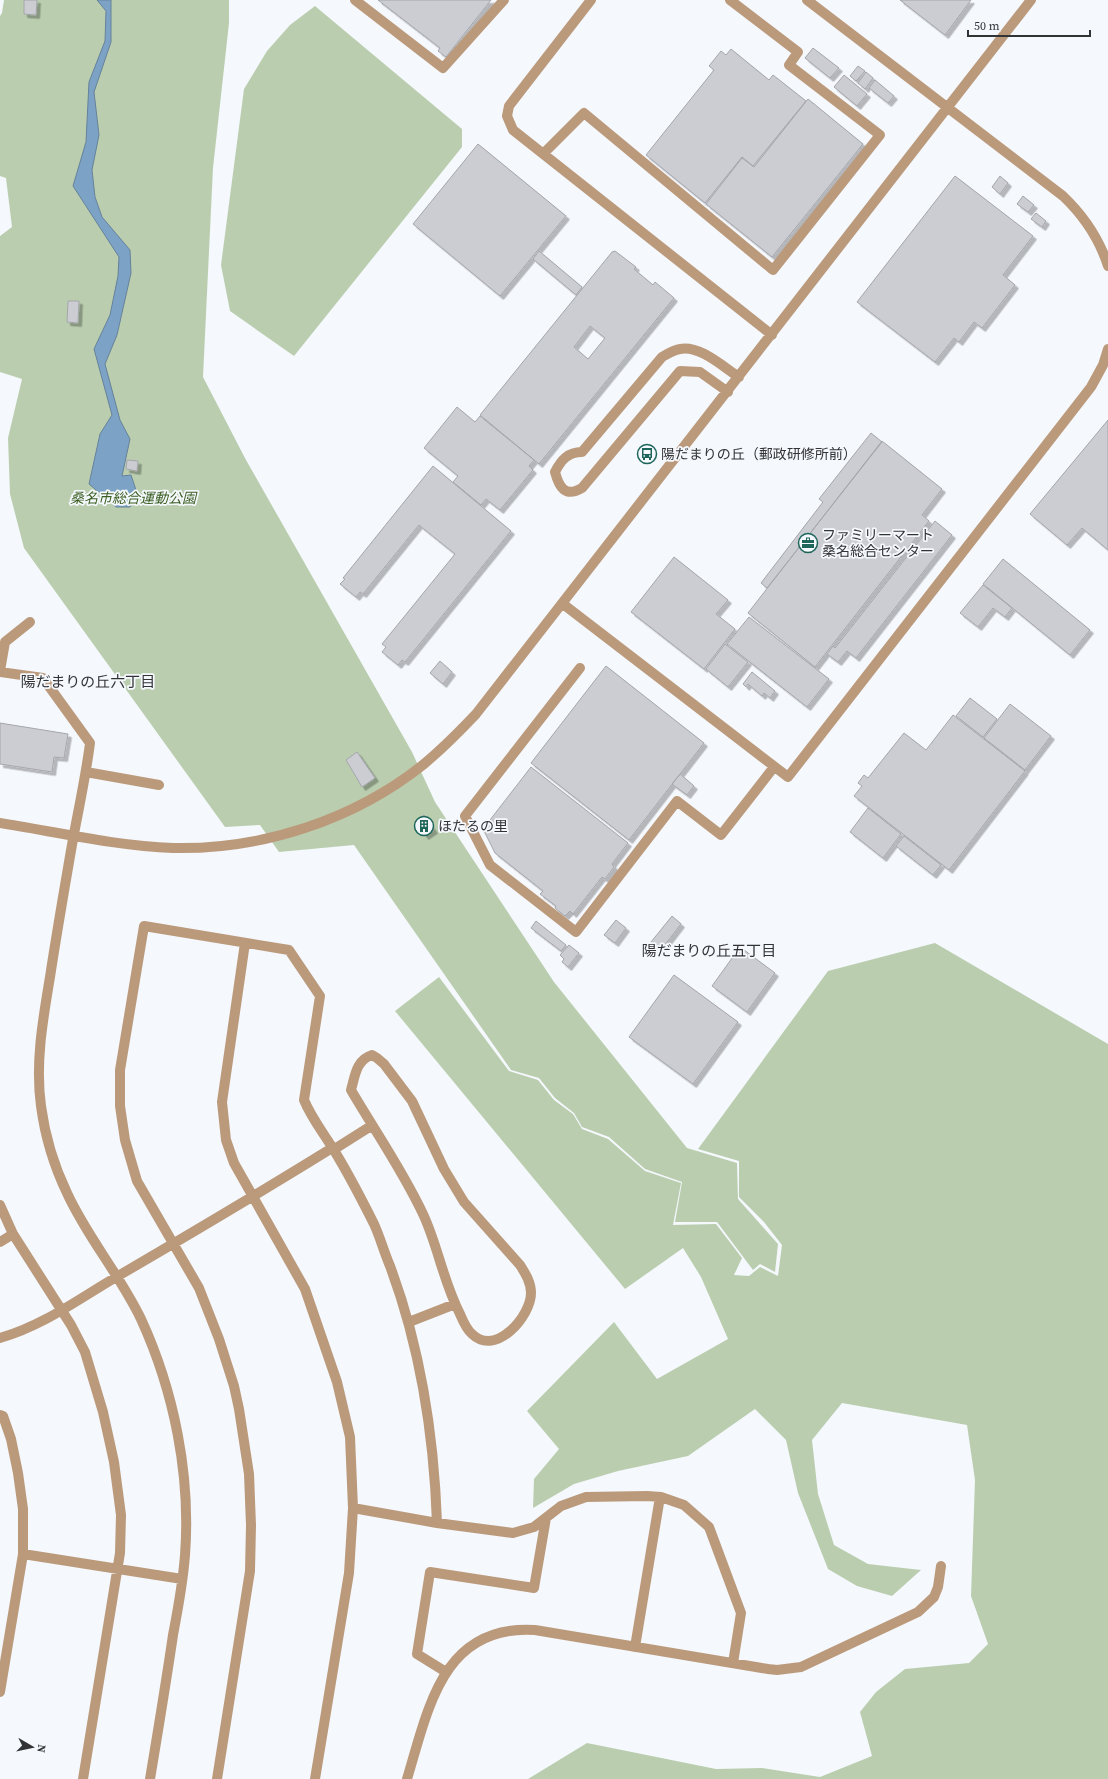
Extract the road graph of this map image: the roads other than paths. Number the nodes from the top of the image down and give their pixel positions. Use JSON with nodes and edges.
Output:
{"nodes":[{"id":1,"x":355,"y":0,"type":"edge"},
{"id":2,"x":504,"y":0,"type":"edge"},
{"id":3,"x":591,"y":0,"type":"edge"},
{"id":4,"x":730,"y":0,"type":"edge"},
{"id":5,"x":807,"y":0,"type":"edge"},
{"id":6,"x":1031,"y":0,"type":"edge"},
{"id":7,"x":948,"y":107,"type":"junction"},
{"id":8,"x":543,"y":154,"type":"junction"},
{"id":9,"x":1108,"y":266,"type":"edge"},
{"id":10,"x":772,"y":334,"type":"junction"},
{"id":11,"x":1108,"y":349,"type":"edge"},
{"id":12,"x":739,"y":377,"type":"junction"},
{"id":13,"x":728,"y":392,"type":"junction"},
{"id":14,"x":563,"y":604,"type":"junction"},
{"id":15,"x":30,"y":622,"type":"dead end"},
{"id":16,"x":580,"y":668,"type":"dead end"},
{"id":17,"x":0,"y":671,"type":"edge"},
{"id":18,"x":774,"y":767,"type":"junction"},
{"id":19,"x":86,"y":772,"type":"junction"},
{"id":20,"x":159,"y":785,"type":"dead end"},
{"id":21,"x":0,"y":823,"type":"edge"},
{"id":22,"x":74,"y":836,"type":"junction"},
{"id":23,"x":245,"y":943,"type":"junction"},
{"id":24,"x":371,"y":1126,"type":"junction"},
{"id":25,"x":333,"y":1149,"type":"junction"},
{"id":26,"x":254,"y":1196,"type":"junction"},
{"id":27,"x":0,"y":1205,"type":"edge"},
{"id":28,"x":13,"y":1234,"type":"junction"},
{"id":29,"x":0,"y":1242,"type":"edge"},
{"id":30,"x":174,"y":1244,"type":"junction"},
{"id":31,"x":117,"y":1276,"type":"junction"},
{"id":32,"x":455,"y":1304,"type":"junction"},
{"id":33,"x":61,"y":1310,"type":"junction"},
{"id":34,"x":409,"y":1322,"type":"junction"},
{"id":35,"x":0,"y":1338,"type":"edge"},
{"id":36,"x":0,"y":1415,"type":"edge"},
{"id":37,"x":660,"y":1497,"type":"junction"},
{"id":38,"x":354,"y":1508,"type":"junction"},
{"id":39,"x":546,"y":1518,"type":"junction"},
{"id":40,"x":437,"y":1523,"type":"junction"},
{"id":41,"x":23,"y":1554,"type":"junction"},
{"id":42,"x":941,"y":1566,"type":"dead end"},
{"id":43,"x":118,"y":1569,"type":"junction"},
{"id":44,"x":182,"y":1579,"type":"junction"},
{"id":45,"x":635,"y":1647,"type":"junction"},
{"id":46,"x":733,"y":1663,"type":"junction"},
{"id":47,"x":446,"y":1672,"type":"junction"},
{"id":48,"x":0,"y":1692,"type":"edge"},
{"id":49,"x":83,"y":1779,"type":"edge"},
{"id":50,"x":153,"y":1779,"type":"edge"},
{"id":51,"x":217,"y":1779,"type":"edge"},
{"id":52,"x":315,"y":1779,"type":"edge"},
{"id":53,"x":407,"y":1779,"type":"edge"}],
"edges":[{"from":1,"to":2,"type":"street"},
{"from":3,"to":8,"type":"street"},
{"from":4,"to":8,"type":"street"},
{"from":5,"to":7,"type":"street"},
{"from":6,"to":7,"type":"street"},
{"from":7,"to":9,"type":"street"},
{"from":7,"to":10,"type":"street"},
{"from":8,"to":10,"type":"street"},
{"from":10,"to":12,"type":"street"},
{"from":11,"to":18,"type":"street"},
{"from":12,"to":13,"type":"street"},
{"from":12,"to":13,"type":"street"},
{"from":13,"to":14,"type":"street"},
{"from":14,"to":18,"type":"street"},
{"from":14,"to":22,"type":"street"},
{"from":15,"to":17,"type":"street"},
{"from":16,"to":18,"type":"street"},
{"from":17,"to":19,"type":"street"},
{"from":19,"to":20,"type":"street"},
{"from":19,"to":22,"type":"street"},
{"from":21,"to":22,"type":"street"},
{"from":22,"to":31,"type":"street"},
{"from":23,"to":25,"type":"street"},
{"from":23,"to":26,"type":"street"},
{"from":23,"to":30,"type":"street"},
{"from":24,"to":25,"type":"street"},
{"from":24,"to":32,"type":"street"},
{"from":24,"to":32,"type":"street"},
{"from":25,"to":26,"type":"street"},
{"from":25,"to":34,"type":"street"},
{"from":26,"to":30,"type":"street"},
{"from":26,"to":38,"type":"street"},
{"from":27,"to":28,"type":"street"},
{"from":28,"to":29,"type":"street"},
{"from":28,"to":33,"type":"street"},
{"from":30,"to":31,"type":"street"},
{"from":30,"to":51,"type":"street"},
{"from":31,"to":33,"type":"street"},
{"from":31,"to":44,"type":"street"},
{"from":32,"to":34,"type":"street"},
{"from":33,"to":35,"type":"street"},
{"from":33,"to":43,"type":"street"},
{"from":34,"to":40,"type":"street"},
{"from":36,"to":41,"type":"street"},
{"from":37,"to":39,"type":"street"},
{"from":37,"to":45,"type":"street"},
{"from":37,"to":46,"type":"street"},
{"from":38,"to":40,"type":"street"},
{"from":38,"to":52,"type":"street"},
{"from":39,"to":40,"type":"street"},
{"from":39,"to":47,"type":"street"},
{"from":41,"to":43,"type":"street"},
{"from":41,"to":48,"type":"street"},
{"from":42,"to":46,"type":"street"},
{"from":43,"to":44,"type":"street"},
{"from":43,"to":49,"type":"street"},
{"from":44,"to":50,"type":"street"},
{"from":45,"to":46,"type":"street"},
{"from":45,"to":47,"type":"street"},
{"from":47,"to":53,"type":"street"}]}
